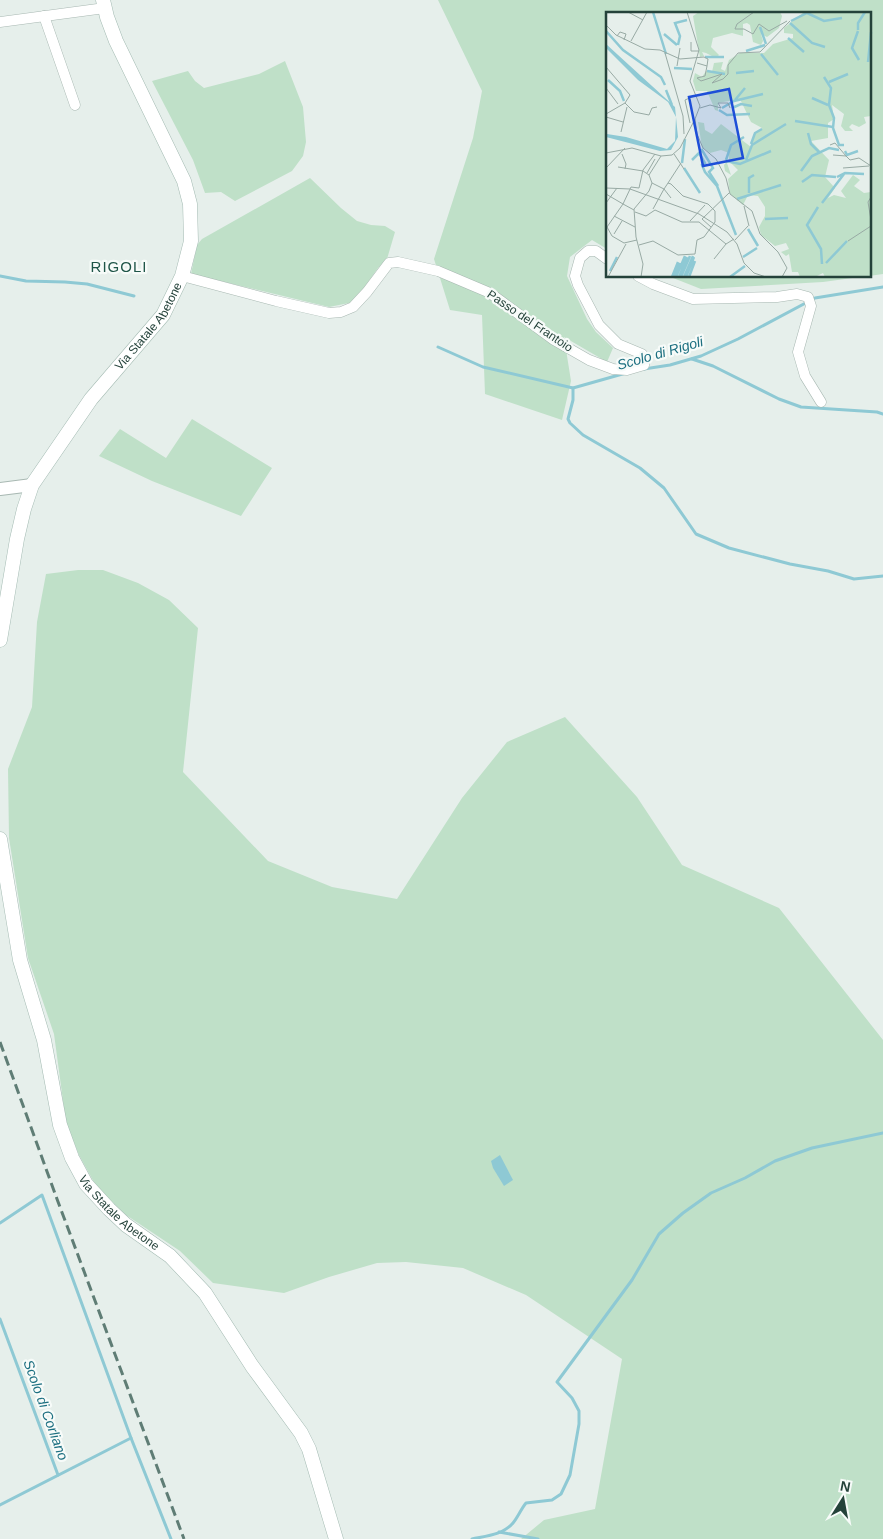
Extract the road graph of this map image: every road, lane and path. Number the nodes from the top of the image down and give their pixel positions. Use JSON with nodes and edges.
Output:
{"nodes":[{"id":1,"x":104,"y":4,"type":"edge"},
{"id":2,"x":44,"y":16,"type":"junction"},
{"id":3,"x":0,"y":22,"type":"edge"},
{"id":4,"x":75,"y":106,"type":"dead end"},
{"id":5,"x":606,"y":258,"type":"edge"},
{"id":6,"x":182,"y":276,"type":"junction"},
{"id":7,"x":642,"y":278,"type":"edge"},
{"id":8,"x":822,"y":402,"type":"dead end"},
{"id":9,"x":32,"y":485,"type":"junction"},
{"id":10,"x":0,"y":489,"type":"edge"},
{"id":11,"x":0,"y":640,"type":"edge"},
{"id":12,"x":0,"y":839,"type":"edge"},
{"id":13,"x":336,"y":1539,"type":"edge"}],
"edges":[{"from":1,"to":2,"type":"street"},
{"from":1,"to":6,"type":"main road","name":"Via Statale Abetone"},
{"from":2,"to":3,"type":"street"},
{"from":2,"to":4,"type":"street"},
{"from":5,"to":6,"type":"street","name":"Passo del Frantoio"},
{"from":6,"to":9,"type":"main road","name":"Via Statale Abetone"},
{"from":7,"to":8,"type":"street"},
{"from":9,"to":10,"type":"street"},
{"from":9,"to":11,"type":"main road","name":"Via Statale Abetone"},
{"from":12,"to":13,"type":"main road","name":"Via Statale Abetone"}]}
